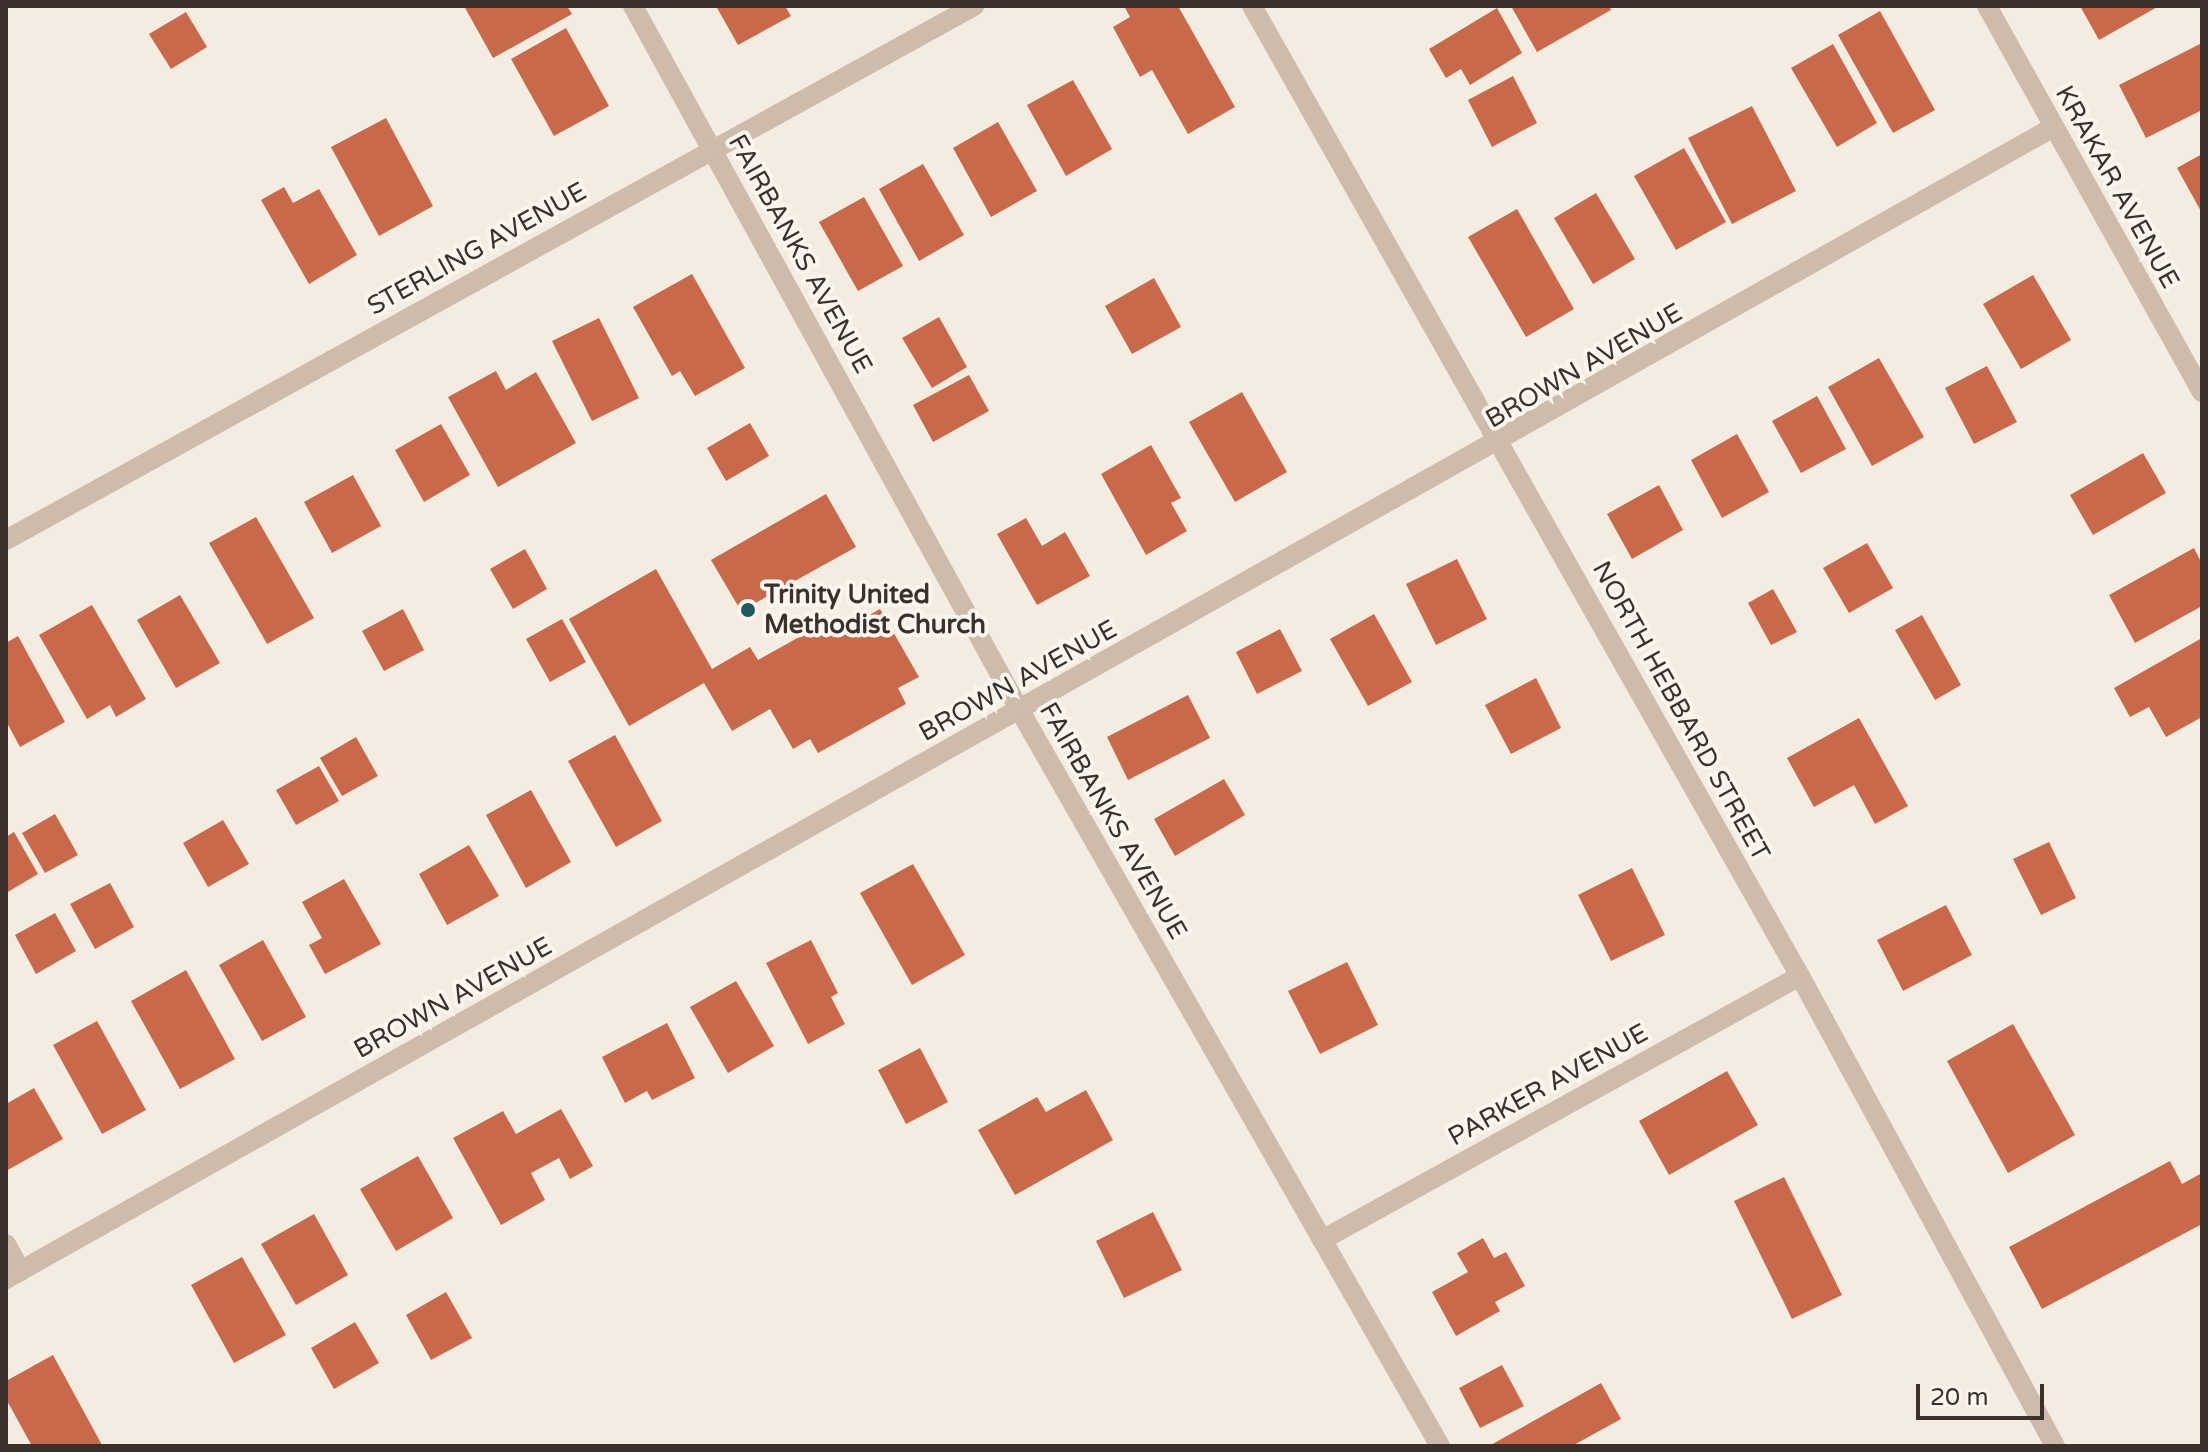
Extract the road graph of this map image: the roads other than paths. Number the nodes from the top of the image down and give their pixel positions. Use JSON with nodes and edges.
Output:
{"nodes":[{"id":1,"x":633,"y":6,"type":"edge"},
{"id":2,"x":974,"y":6,"type":"edge"},
{"id":3,"x":1252,"y":6,"type":"edge"},
{"id":4,"x":1987,"y":6,"type":"edge"},
{"id":5,"x":2054,"y":127,"type":"junction"},
{"id":6,"x":712,"y":149,"type":"junction"},
{"id":7,"x":2202,"y":392,"type":"edge"},
{"id":8,"x":1501,"y":444,"type":"junction"},
{"id":9,"x":6,"y":540,"type":"edge"},
{"id":10,"x":1019,"y":709,"type":"junction"},
{"id":11,"x":1800,"y":976,"type":"junction"},
{"id":12,"x":1322,"y":1240,"type":"junction"},
{"id":13,"x":6,"y":1244,"type":"edge"},
{"id":14,"x":14,"y":1275,"type":"edge"},
{"id":15,"x":1440,"y":1446,"type":"edge"},
{"id":16,"x":2055,"y":1446,"type":"edge"}],
"edges":[{"from":1,"to":6,"type":"street","name":"FAIRBANKS AVENUE"},
{"from":2,"to":6,"type":"street","name":"STERLING AVENUE"},
{"from":3,"to":8,"type":"street","name":"NORTH HEBBARD STREET"},
{"from":4,"to":5,"type":"street","name":"KRAKAR AVENUE"},
{"from":5,"to":7,"type":"street","name":"KRAKAR AVENUE"},
{"from":5,"to":8,"type":"street","name":"BROWN AVENUE"},
{"from":6,"to":9,"type":"street","name":"STERLING AVENUE"},
{"from":6,"to":10,"type":"street","name":"FAIRBANKS AVENUE"},
{"from":8,"to":10,"type":"street","name":"BROWN AVENUE"},
{"from":8,"to":11,"type":"street","name":"NORTH HEBBARD STREET"},
{"from":10,"to":12,"type":"street","name":"FAIRBANKS AVENUE"},
{"from":10,"to":14,"type":"street","name":"BROWN AVENUE"},
{"from":11,"to":12,"type":"street","name":"PARKER AVENUE"},
{"from":11,"to":16,"type":"street","name":"NORTH HEBBARD STREET"},
{"from":12,"to":15,"type":"street","name":"FAIRBANKS AVENUE"},
{"from":13,"to":14,"type":"street"}]}
